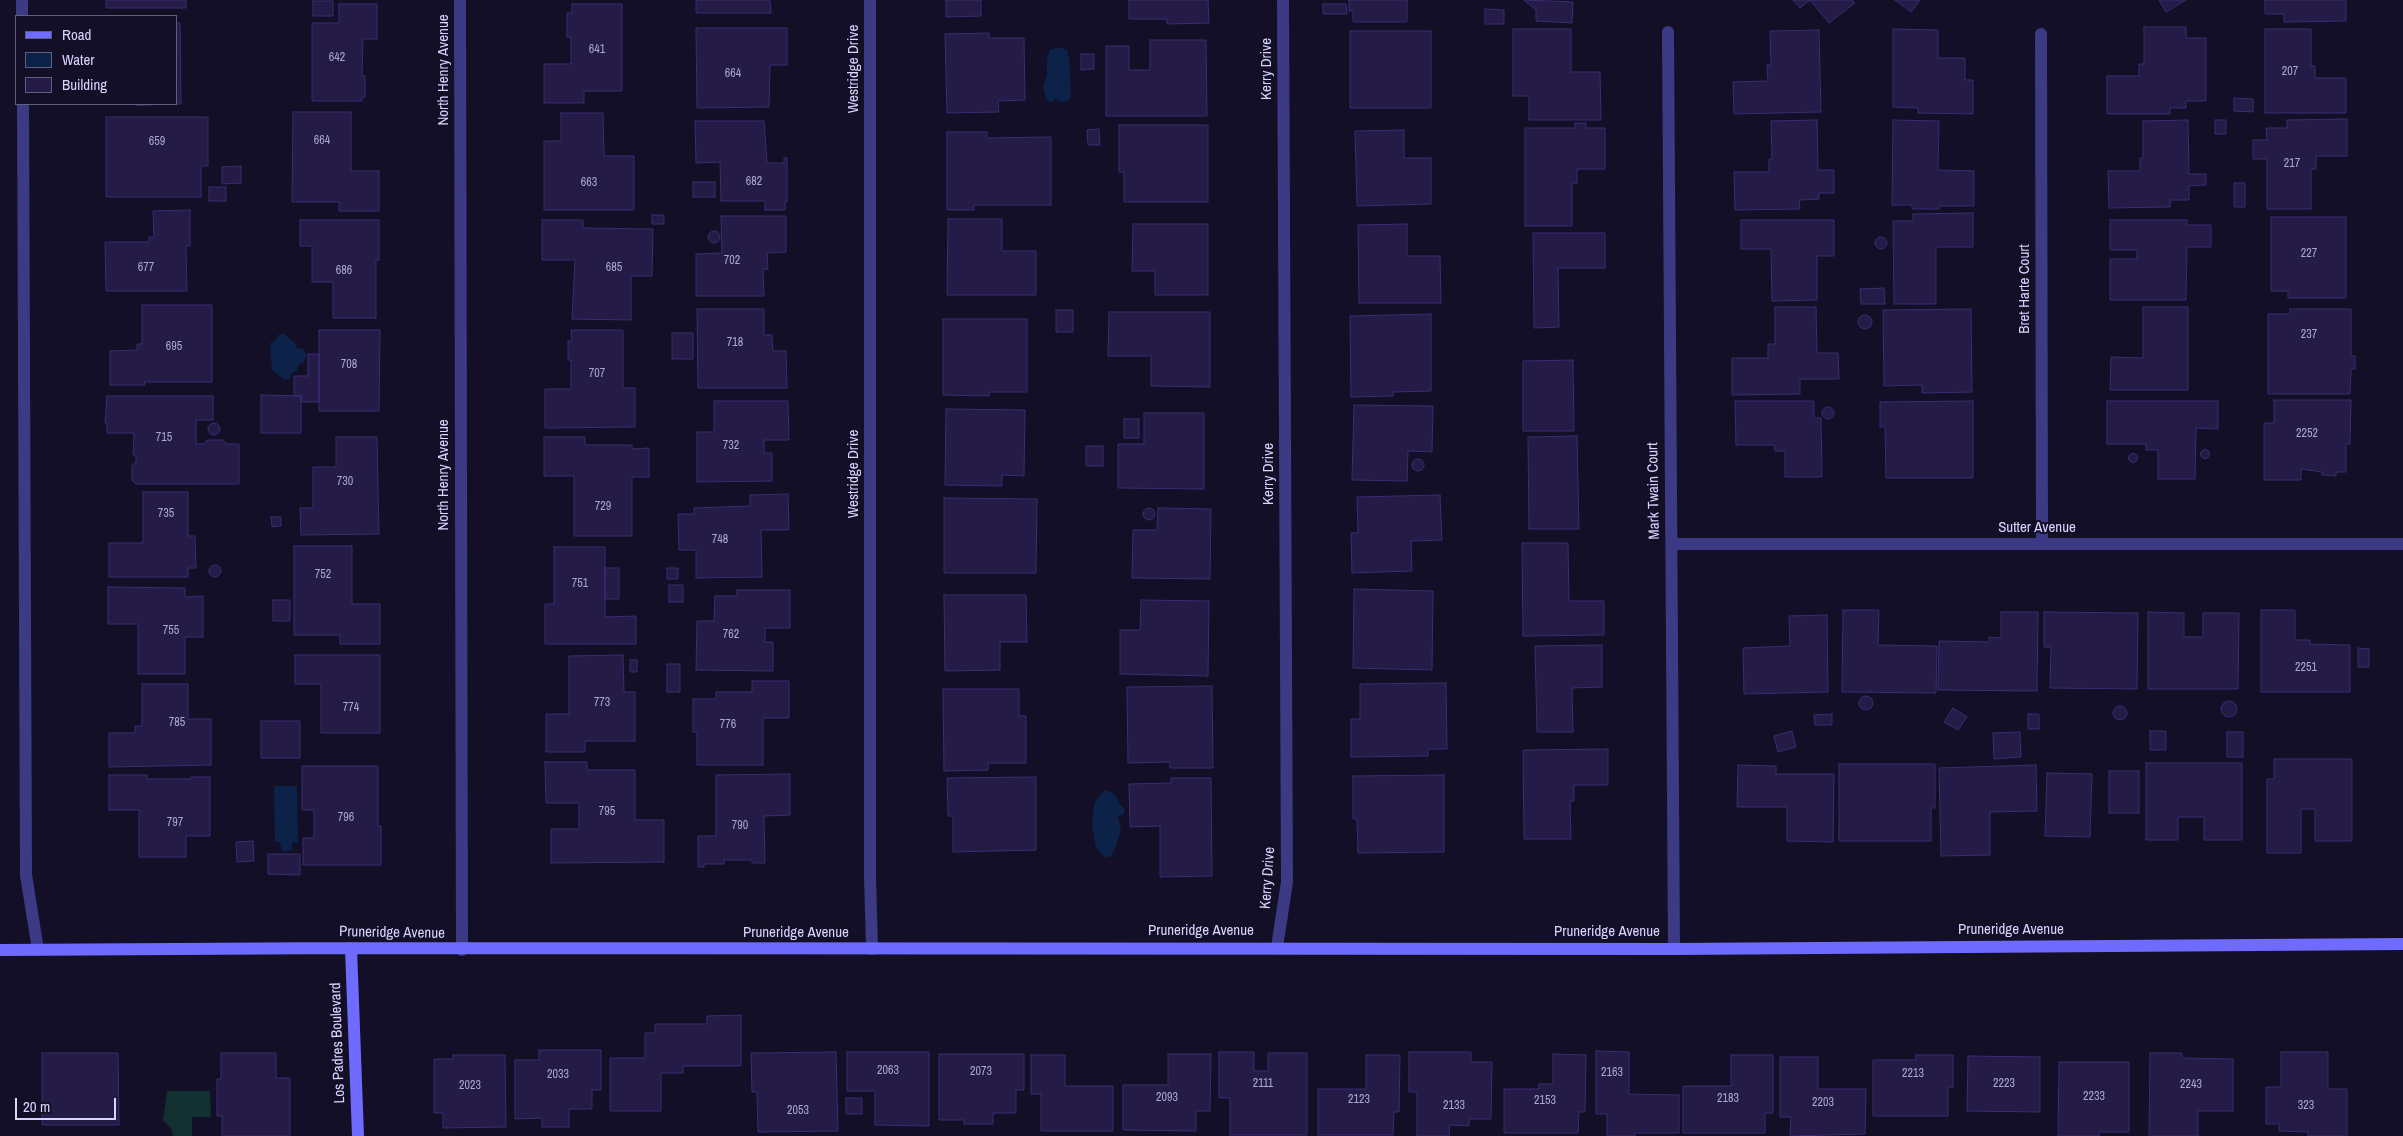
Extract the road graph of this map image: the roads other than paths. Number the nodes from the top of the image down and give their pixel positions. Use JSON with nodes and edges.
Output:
{"nodes":[{"id":1,"x":22,"y":0,"type":"edge"},
{"id":2,"x":460,"y":0,"type":"edge"},
{"id":3,"x":870,"y":0,"type":"edge"},
{"id":4,"x":1283,"y":0,"type":"edge"},
{"id":5,"x":22,"y":15,"type":"edge"},
{"id":6,"x":1668,"y":32,"type":"dead end"},
{"id":7,"x":2041,"y":34,"type":"dead end"},
{"id":8,"x":23,"y":105,"type":"edge"},
{"id":9,"x":1671,"y":544,"type":"junction"},
{"id":10,"x":2042,"y":544,"type":"junction"},
{"id":11,"x":2403,"y":544,"type":"edge"},
{"id":12,"x":2403,"y":944,"type":"edge"},
{"id":13,"x":351,"y":948,"type":"junction"},
{"id":14,"x":1277,"y":948,"type":"junction"},
{"id":15,"x":872,"y":949,"type":"junction"},
{"id":16,"x":1674,"y":949,"type":"junction"},
{"id":17,"x":0,"y":950,"type":"edge"},
{"id":18,"x":38,"y":950,"type":"junction"},
{"id":19,"x":462,"y":950,"type":"junction"},
{"id":20,"x":358,"y":1136,"type":"edge"}],
"edges":[{"from":1,"to":5,"type":"street"},
{"from":2,"to":19,"type":"street","name":"North Henry Avenue"},
{"from":3,"to":15,"type":"street","name":"Westridge Drive"},
{"from":4,"to":14,"type":"street","name":"Kerry Drive"},
{"from":6,"to":9,"type":"street","name":"Mark Twain Court"},
{"from":7,"to":10,"type":"street","name":"Bret Harte Court"},
{"from":8,"to":18,"type":"street"},
{"from":9,"to":10,"type":"street","name":"Sutter Avenue"},
{"from":9,"to":16,"type":"street","name":"Mark Twain Court"},
{"from":10,"to":11,"type":"street","name":"Sutter Avenue"},
{"from":12,"to":16,"type":"main road","name":"Pruneridge Avenue"},
{"from":13,"to":18,"type":"main road","name":"Pruneridge Avenue"},
{"from":13,"to":19,"type":"main road","name":"Pruneridge Avenue"},
{"from":13,"to":20,"type":"main road","name":"Los Padres Boulevard"},
{"from":14,"to":15,"type":"main road","name":"Pruneridge Avenue"},
{"from":14,"to":16,"type":"main road","name":"Pruneridge Avenue"},
{"from":15,"to":19,"type":"main road","name":"Pruneridge Avenue"},
{"from":17,"to":18,"type":"main road","name":"Pruneridge Avenue"}]}
